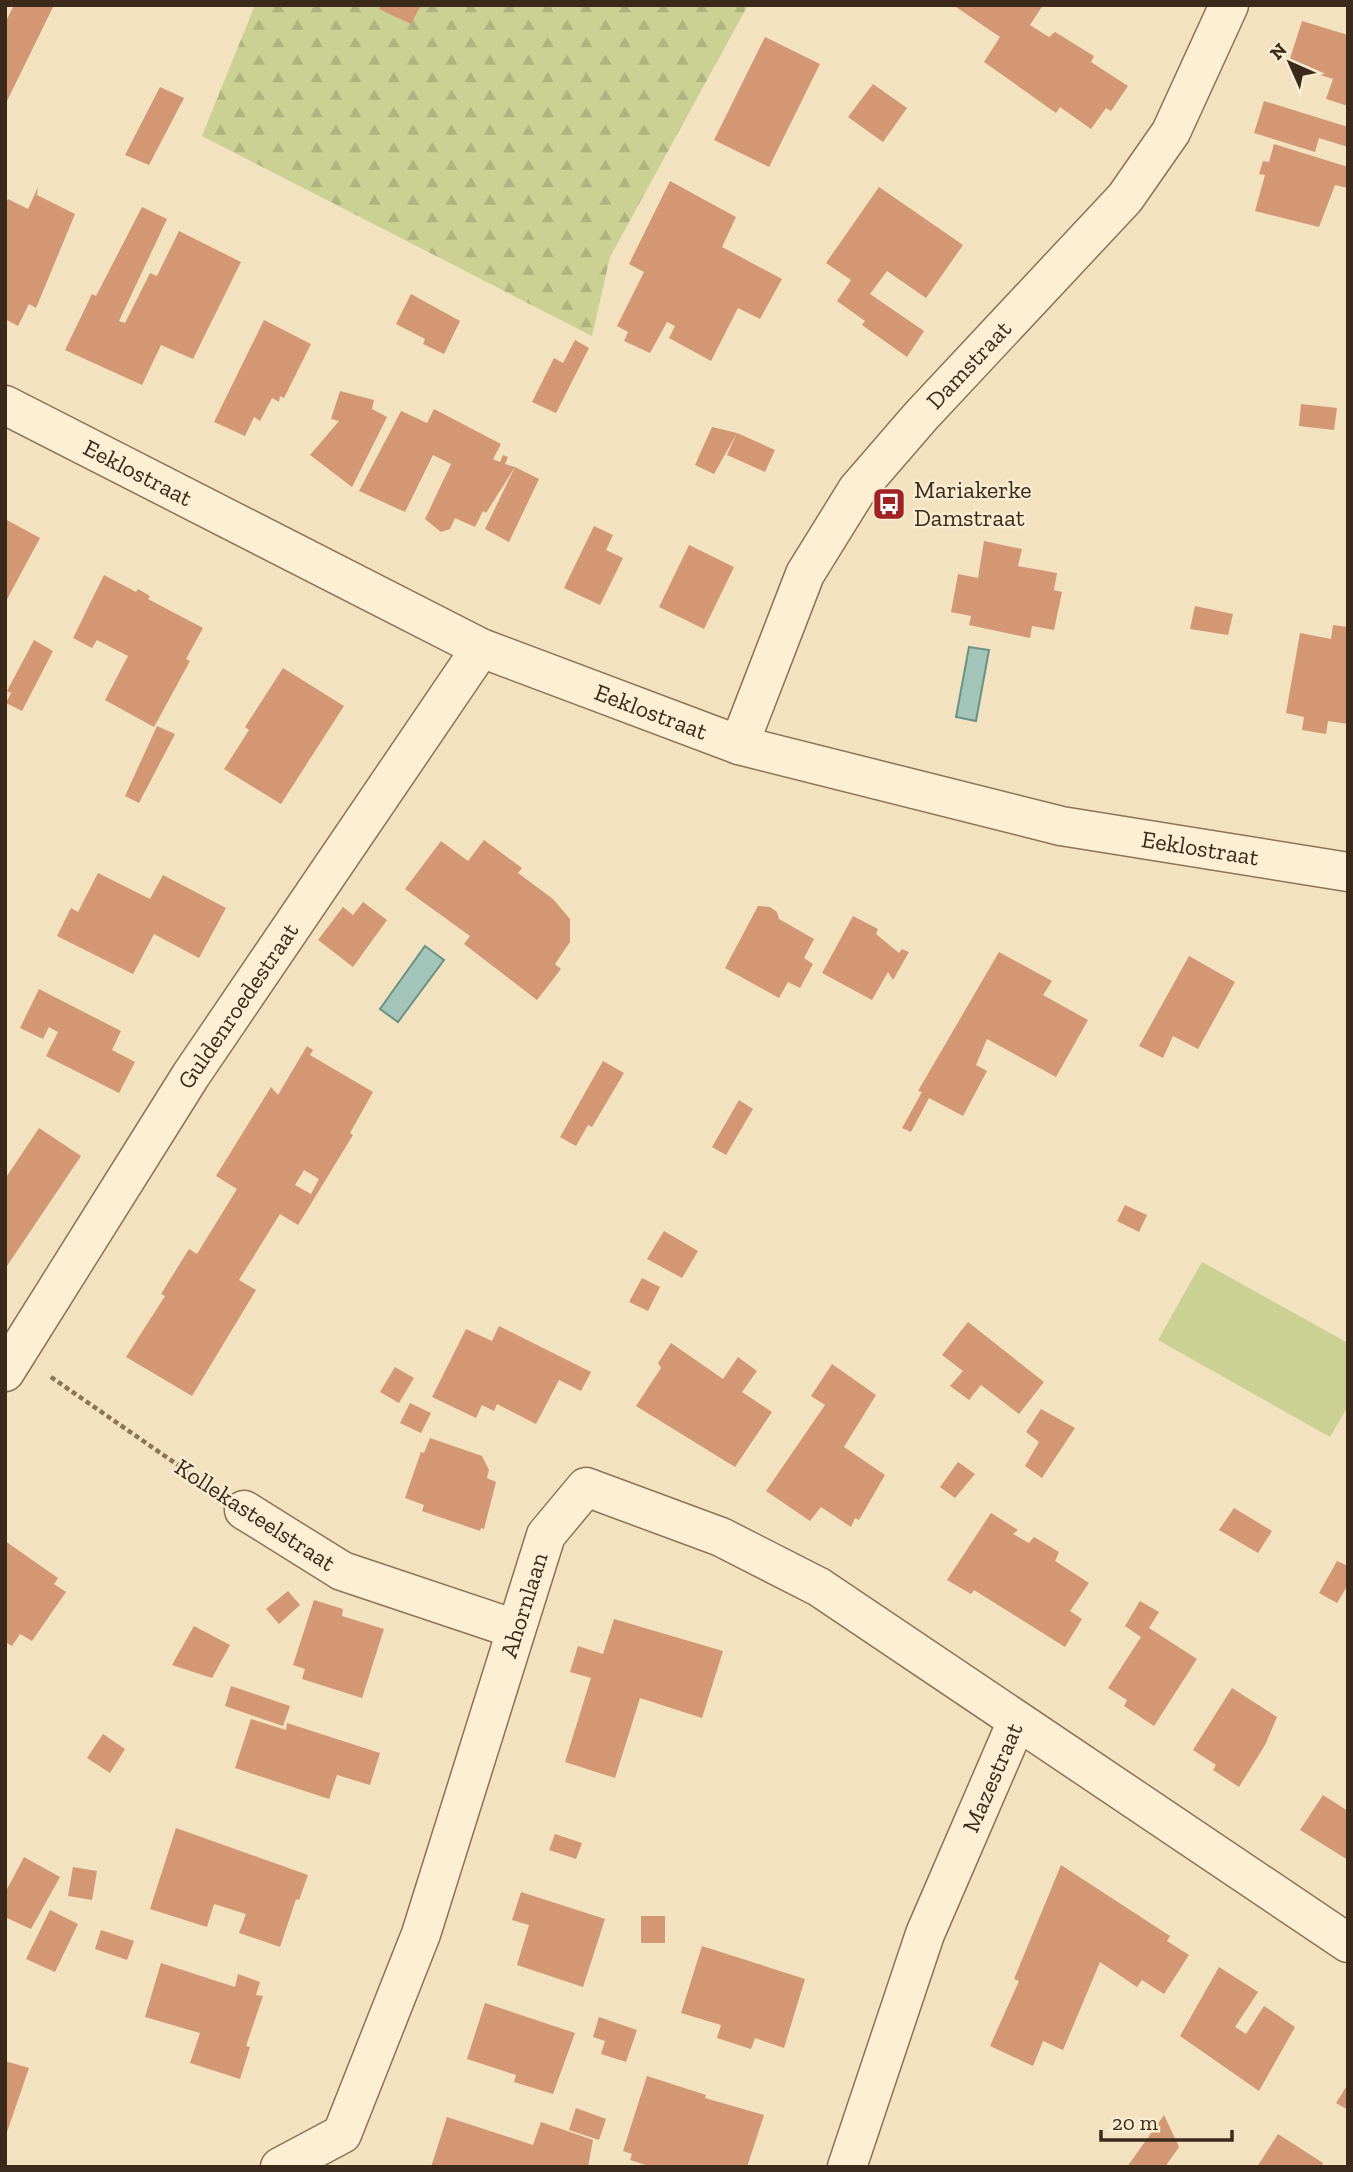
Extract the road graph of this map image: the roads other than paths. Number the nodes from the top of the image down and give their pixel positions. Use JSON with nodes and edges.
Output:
{"nodes":[{"id":1,"x":1229,"y":5,"type":"edge"},
{"id":2,"x":5,"y":405,"type":"edge"},
{"id":3,"x":481,"y":648,"type":"junction"},
{"id":4,"x":739,"y":746,"type":"junction"},
{"id":5,"x":1348,"y":872,"type":"edge"},
{"id":6,"x":12,"y":1363,"type":"edge"},
{"id":7,"x":244,"y":1510,"type":"road end"},
{"id":8,"x":516,"y":1629,"type":"junction"},
{"id":9,"x":1017,"y":1721,"type":"junction"},
{"id":10,"x":1348,"y":1943,"type":"edge"},
{"id":11,"x":280,"y":2167,"type":"edge"},
{"id":12,"x":847,"y":2167,"type":"edge"}],
"edges":[{"from":1,"to":4,"type":"street","name":"Damstraat"},
{"from":2,"to":3,"type":"street","name":"Eeklostraat"},
{"from":3,"to":4,"type":"street","name":"Eeklostraat"},
{"from":3,"to":6,"type":"street","name":"Guldenroedestraat"},
{"from":4,"to":5,"type":"street","name":"Eeklostraat"},
{"from":7,"to":8,"type":"street","name":"Kollekasteelstraat"},
{"from":8,"to":9,"type":"street","name":"Ahornlaan"},
{"from":8,"to":11,"type":"street","name":"Ahornlaan"},
{"from":9,"to":10,"type":"street","name":"Mazestraat"},
{"from":9,"to":12,"type":"street","name":"Mazestraat"}]}
